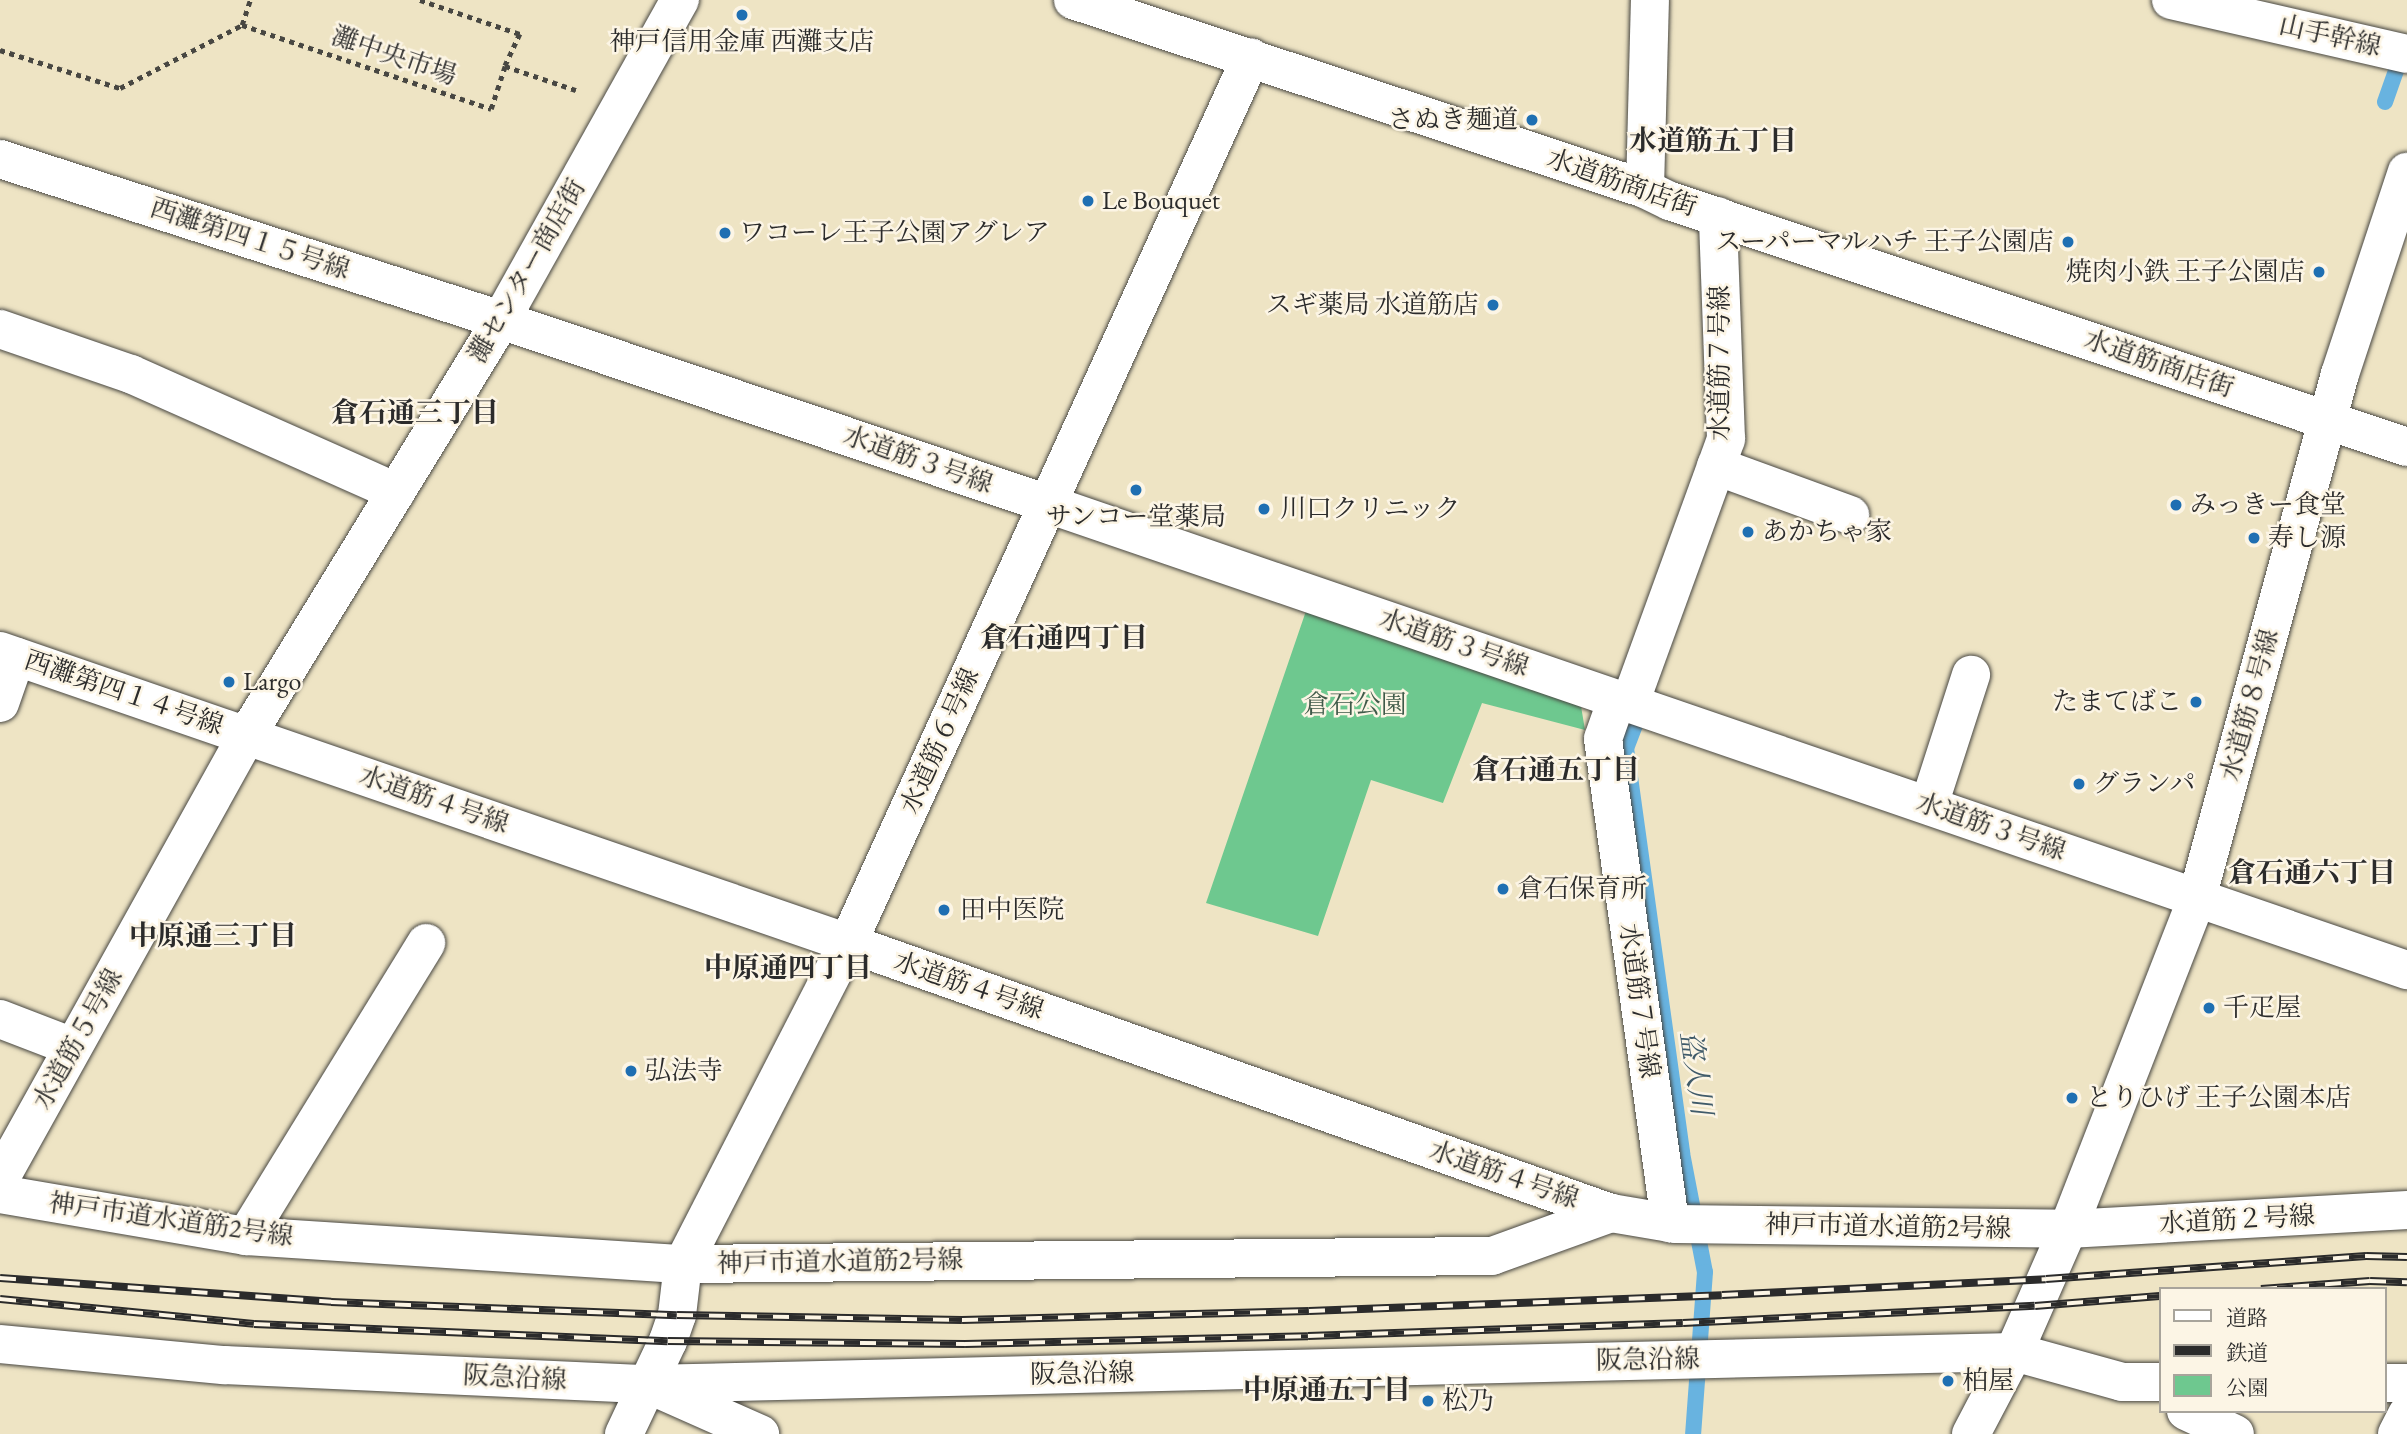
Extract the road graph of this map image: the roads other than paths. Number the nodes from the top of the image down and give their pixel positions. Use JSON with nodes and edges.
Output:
{"nodes":[{"id":1,"x":680,"y":0,"type":"edge"},
{"id":2,"x":1073,"y":0,"type":"edge"},
{"id":3,"x":1650,"y":0,"type":"edge"},
{"id":4,"x":2171,"y":0,"type":"edge"},
{"id":5,"x":2407,"y":54,"type":"edge"},
{"id":6,"x":1251,"y":57,"type":"junction"},
{"id":7,"x":0,"y":159,"type":"edge"},
{"id":8,"x":2407,"y":172,"type":"edge"},
{"id":9,"x":1646,"y":189,"type":"junction"},
{"id":10,"x":1718,"y":216,"type":"junction"},
{"id":11,"x":500,"y":320,"type":"junction"},
{"id":12,"x":0,"y":329,"type":"edge"},
{"id":13,"x":2329,"y":421,"type":"junction"},
{"id":14,"x":2407,"y":447,"type":"edge"},
{"id":15,"x":1716,"y":466,"type":"junction"},
{"id":16,"x":396,"y":492,"type":"junction"},
{"id":17,"x":1048,"y":504,"type":"junction"},
{"id":18,"x":1850,"y":515,"type":"dead end"},
{"id":19,"x":8,"y":654,"type":"edge"},
{"id":20,"x":1971,"y":675,"type":"dead end"},
{"id":21,"x":1624,"y":701,"type":"junction"},
{"id":22,"x":0,"y":703,"type":"edge"},
{"id":23,"x":253,"y":726,"type":"junction"},
{"id":24,"x":1929,"y":806,"type":"junction"},
{"id":25,"x":2197,"y":898,"type":"junction"},
{"id":26,"x":426,"y":943,"type":"dead end"},
{"id":27,"x":848,"y":943,"type":"junction"},
{"id":28,"x":2407,"y":970,"type":"edge"},
{"id":29,"x":0,"y":1019,"type":"edge"},
{"id":30,"x":73,"y":1047,"type":"junction"},
{"id":31,"x":0,"y":1179,"type":"edge"},
{"id":32,"x":0,"y":1194,"type":"edge"},
{"id":33,"x":2407,"y":1210,"type":"edge"},
{"id":34,"x":1611,"y":1213,"type":"junction"},
{"id":35,"x":1685,"y":1224,"type":"junction"},
{"id":36,"x":2068,"y":1229,"type":"junction"},
{"id":37,"x":246,"y":1236,"type":"junction"},
{"id":38,"x":682,"y":1264,"type":"junction"},
{"id":39,"x":0,"y":1344,"type":"edge"},
{"id":40,"x":2014,"y":1352,"type":"junction"},
{"id":41,"x":2122,"y":1382,"type":"junction"},
{"id":42,"x":2158,"y":1382,"type":"edge"},
{"id":43,"x":2407,"y":1382,"type":"edge"},
{"id":44,"x":2386,"y":1383,"type":"edge"},
{"id":45,"x":647,"y":1384,"type":"junction"},
{"id":46,"x":2158,"y":1398,"type":"edge"},
{"id":47,"x":2190,"y":1413,"type":"edge"},
{"id":48,"x":2407,"y":1413,"type":"edge"},
{"id":49,"x":624,"y":1434,"type":"edge"},
{"id":50,"x":760,"y":1434,"type":"edge"},
{"id":51,"x":1971,"y":1434,"type":"edge"},
{"id":52,"x":2235,"y":1434,"type":"edge"},
{"id":53,"x":2397,"y":1434,"type":"edge"}],
"edges":[{"from":1,"to":11,"type":"street","name":"灘センター商店街"},
{"from":2,"to":6,"type":"street","name":"水道筋商店街"},
{"from":3,"to":9,"type":"street"},
{"from":4,"to":5,"type":"street","name":"山手幹線"},
{"from":6,"to":9,"type":"street","name":"水道筋商店街"},
{"from":6,"to":17,"type":"street","name":"水道筋６号線"},
{"from":7,"to":11,"type":"street","name":"西灘第四１５号線"},
{"from":8,"to":13,"type":"street","name":"水道筋８号線"},
{"from":9,"to":10,"type":"street","name":"水道筋商店街"},
{"from":10,"to":13,"type":"street","name":"水道筋商店街"},
{"from":10,"to":15,"type":"street","name":"水道筋７号線"},
{"from":11,"to":16,"type":"street","name":"灘センター商店街"},
{"from":11,"to":17,"type":"street","name":"水道筋３号線"},
{"from":12,"to":16,"type":"street"},
{"from":13,"to":14,"type":"street","name":"水道筋商店街"},
{"from":13,"to":25,"type":"street","name":"水道筋８号線"},
{"from":15,"to":18,"type":"street"},
{"from":15,"to":21,"type":"street","name":"水道筋７号線"},
{"from":16,"to":23,"type":"street","name":"灘センター商店街"},
{"from":17,"to":21,"type":"street","name":"水道筋３号線"},
{"from":17,"to":27,"type":"street","name":"水道筋６号線"},
{"from":19,"to":22,"type":"street"},
{"from":19,"to":23,"type":"street","name":"西灘第四１４号線"},
{"from":20,"to":24,"type":"street"},
{"from":21,"to":24,"type":"street","name":"水道筋３号線"},
{"from":21,"to":35,"type":"street","name":"水道筋７号線"},
{"from":23,"to":27,"type":"street","name":"水道筋４号線"},
{"from":23,"to":30,"type":"street","name":"水道筋５号線"},
{"from":24,"to":25,"type":"street","name":"水道筋３号線"},
{"from":25,"to":28,"type":"street","name":"水道筋３号線"},
{"from":25,"to":36,"type":"street","name":"水道筋８号線"},
{"from":26,"to":37,"type":"street"},
{"from":27,"to":34,"type":"street","name":"水道筋４号線"},
{"from":27,"to":38,"type":"street","name":"水道筋６号線"},
{"from":29,"to":30,"type":"street"},
{"from":30,"to":31,"type":"street","name":"水道筋５号線"},
{"from":32,"to":37,"type":"street","name":"神戸市道水道筋2号線"},
{"from":33,"to":36,"type":"street","name":"水道筋２号線"},
{"from":34,"to":35,"type":"street","name":"神戸市道水道筋2号線"},
{"from":34,"to":38,"type":"street","name":"神戸市道水道筋2号線"},
{"from":35,"to":36,"type":"street","name":"神戸市道水道筋2号線"},
{"from":36,"to":40,"type":"street","name":"水道筋８号線"},
{"from":37,"to":38,"type":"street","name":"神戸市道水道筋2号線"},
{"from":38,"to":45,"type":"street"},
{"from":39,"to":45,"type":"street","name":"阪急沿線"},
{"from":40,"to":41,"type":"street","name":"阪急沿線"},
{"from":40,"to":45,"type":"street","name":"阪急沿線"},
{"from":40,"to":51,"type":"street","name":"水道筋８号線"},
{"from":41,"to":42,"type":"street","name":"阪急沿線"},
{"from":41,"to":46,"type":"street"},
{"from":43,"to":44,"type":"street"},
{"from":45,"to":49,"type":"street"},
{"from":45,"to":50,"type":"street"},
{"from":47,"to":52,"type":"street"},
{"from":48,"to":53,"type":"street"}]}
